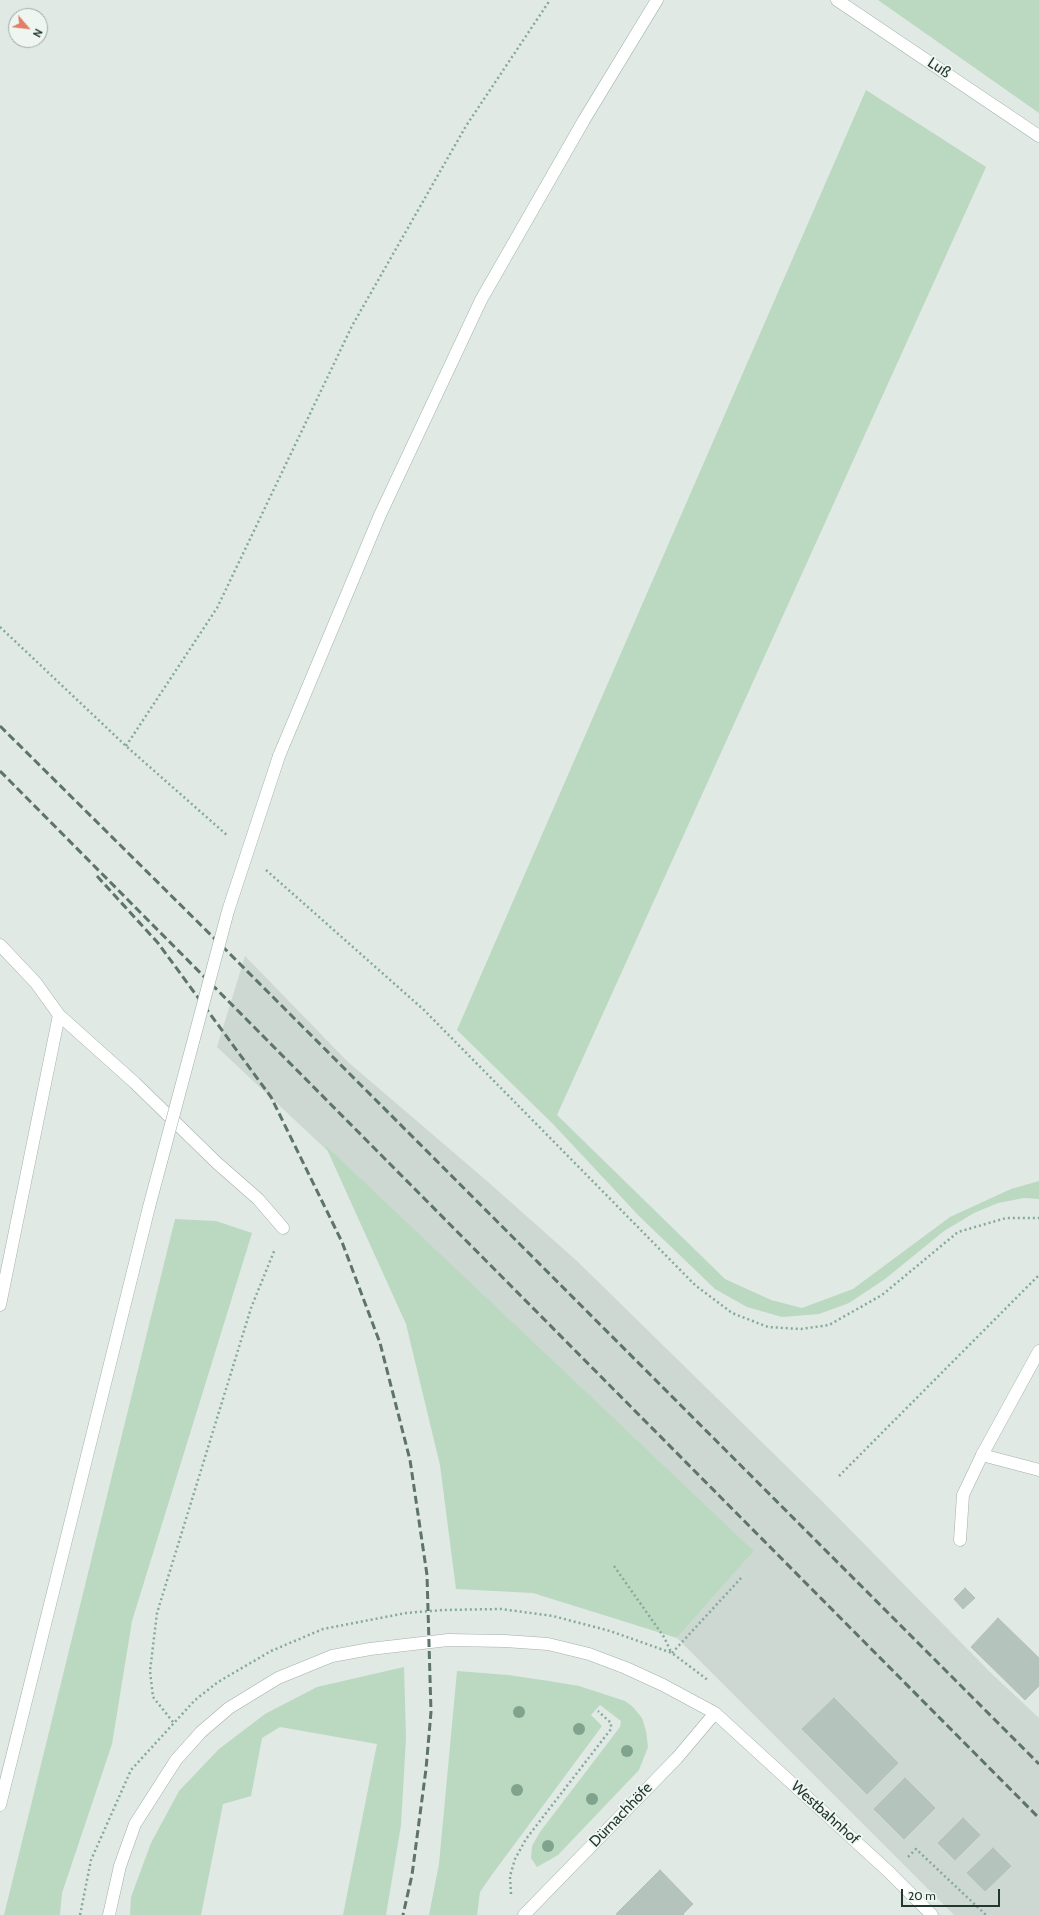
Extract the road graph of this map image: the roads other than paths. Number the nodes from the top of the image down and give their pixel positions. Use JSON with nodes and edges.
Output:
{"nodes":[{"id":1,"x":657,"y":0,"type":"edge"},
{"id":2,"x":837,"y":0,"type":"edge"},
{"id":3,"x":1039,"y":136,"type":"edge"},
{"id":4,"x":0,"y":945,"type":"edge"},
{"id":5,"x":59,"y":1015,"type":"junction"},
{"id":6,"x":283,"y":1228,"type":"road end"},
{"id":7,"x":0,"y":1305,"type":"edge"},
{"id":8,"x":1039,"y":1351,"type":"edge"},
{"id":9,"x":982,"y":1455,"type":"junction"},
{"id":10,"x":1039,"y":1470,"type":"edge"},
{"id":11,"x":960,"y":1540,"type":"dead end"},
{"id":12,"x":715,"y":1713,"type":"junction"},
{"id":13,"x":0,"y":1805,"type":"edge"},
{"id":14,"x":109,"y":1915,"type":"edge"},
{"id":15,"x":524,"y":1915,"type":"edge"},
{"id":16,"x":932,"y":1915,"type":"edge"}],
"edges":[{"from":1,"to":13,"type":"street","bridge":true},
{"from":2,"to":3,"type":"street","name":"Luß"},
{"from":4,"to":5,"type":"street"},
{"from":5,"to":6,"type":"street"},
{"from":5,"to":7,"type":"street"},
{"from":8,"to":9,"type":"street"},
{"from":9,"to":10,"type":"street"},
{"from":9,"to":11,"type":"street"},
{"from":12,"to":14,"type":"street","name":"Westbahnhof"},
{"from":12,"to":15,"type":"street","name":"Dürnachhöfe"},
{"from":12,"to":16,"type":"street","name":"Westbahnhof"}]}
